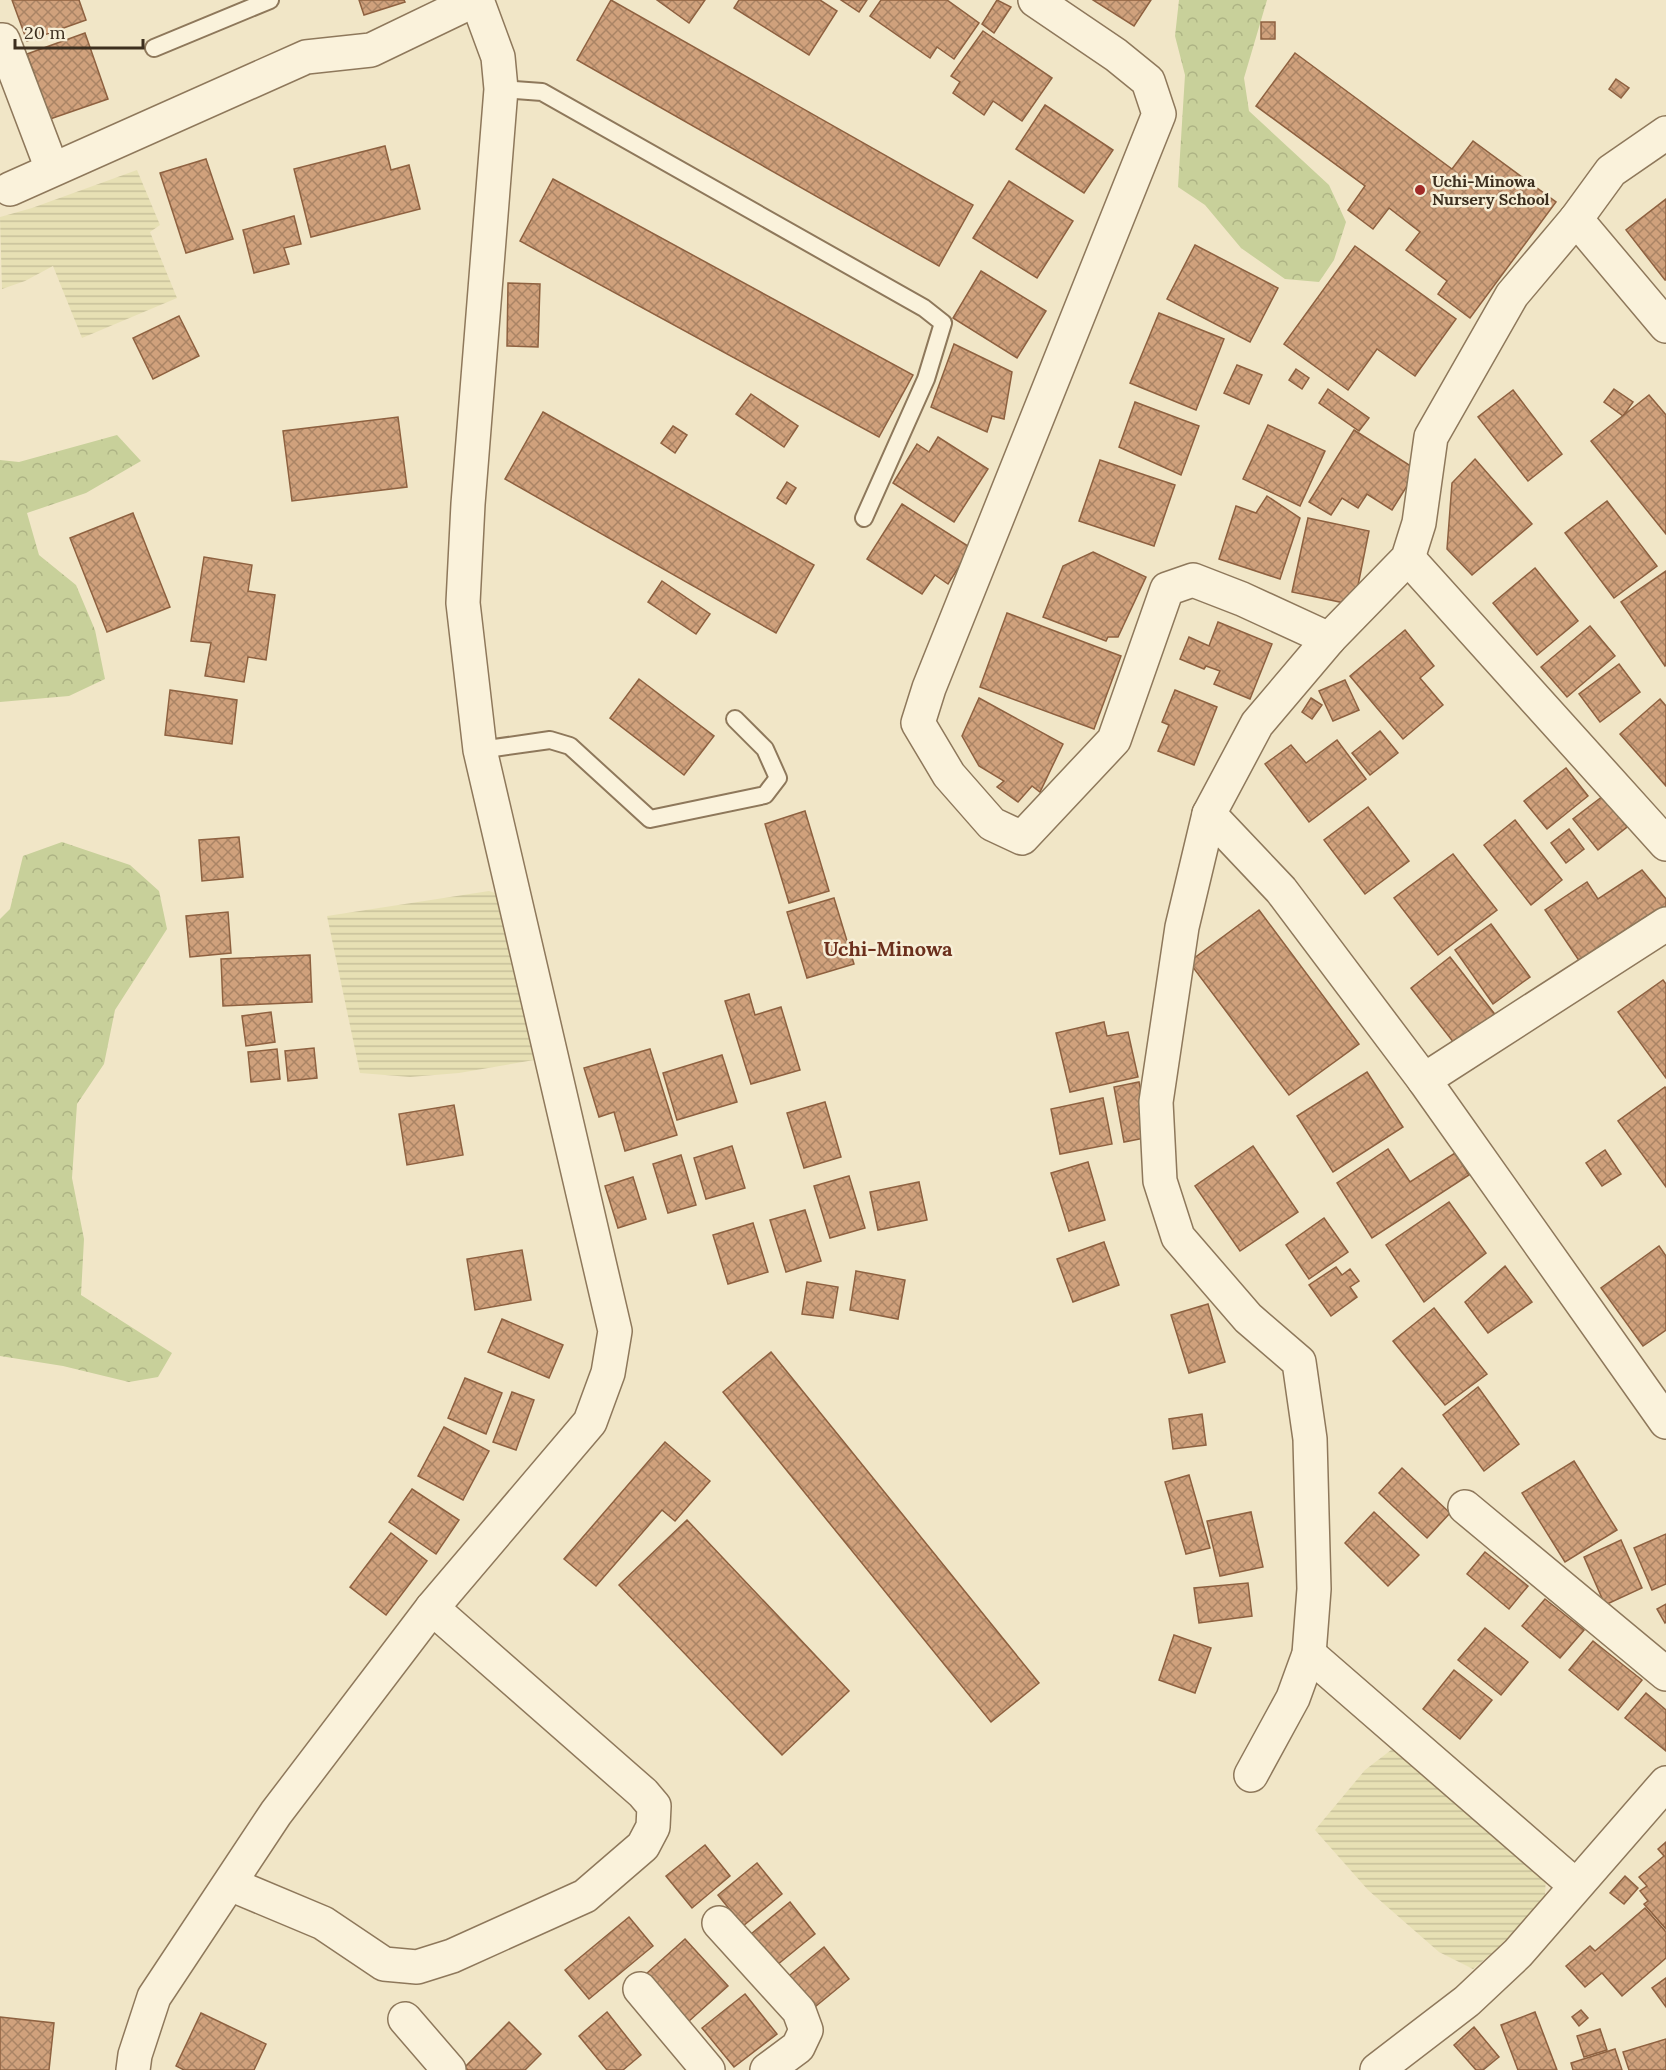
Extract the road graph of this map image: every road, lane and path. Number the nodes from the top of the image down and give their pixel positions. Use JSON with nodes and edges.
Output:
{"nodes":[{"id":1,"x":270,"y":0,"type":"edge"},
{"id":2,"x":476,"y":0,"type":"edge"},
{"id":3,"x":1035,"y":0,"type":"edge"},
{"id":4,"x":0,"y":40,"type":"edge"},
{"id":5,"x":154,"y":48,"type":"dead end"},
{"id":6,"x":501,"y":89,"type":"junction"},
{"id":7,"x":1666,"y":133,"type":"edge"},
{"id":8,"x":52,"y":169,"type":"junction"},
{"id":9,"x":10,"y":189,"type":"dead end"},
{"id":10,"x":1576,"y":219,"type":"junction"},
{"id":11,"x":1666,"y":326,"type":"edge"},
{"id":12,"x":864,"y":518,"type":"dead end"},
{"id":13,"x":1408,"y":558,"type":"junction"},
{"id":14,"x":1329,"y":639,"type":"junction"},
{"id":15,"x":735,"y":719,"type":"dead end"},
{"id":16,"x":480,"y":750,"type":"junction"},
{"id":17,"x":1209,"y":814,"type":"junction"},
{"id":18,"x":1666,"y":844,"type":"edge"},
{"id":19,"x":1666,"y":924,"type":"edge"},
{"id":20,"x":1424,"y":1080,"type":"junction"},
{"id":21,"x":1666,"y":1422,"type":"edge"},
{"id":22,"x":1465,"y":1507,"type":"dead end"},
{"id":23,"x":432,"y":1608,"type":"junction"},
{"id":24,"x":1309,"y":1654,"type":"junction"},
{"id":25,"x":1666,"y":1674,"type":"edge"},
{"id":26,"x":1251,"y":1775,"type":"dead end"},
{"id":27,"x":1666,"y":1783,"type":"edge"},
{"id":28,"x":230,"y":1884,"type":"junction"},
{"id":29,"x":1575,"y":1885,"type":"junction"},
{"id":30,"x":719,"y":1923,"type":"dead end"},
{"id":31,"x":640,"y":1989,"type":"dead end"},
{"id":32,"x":405,"y":2019,"type":"dead end"},
{"id":33,"x":1383,"y":2068,"type":"edge"},
{"id":34,"x":133,"y":2070,"type":"edge"},
{"id":35,"x":449,"y":2070,"type":"edge"},
{"id":36,"x":708,"y":2070,"type":"edge"},
{"id":37,"x":767,"y":2070,"type":"edge"}],
"edges":[{"from":1,"to":5,"type":"lane"},
{"from":2,"to":6,"type":"street"},
{"from":2,"to":8,"type":"street"},
{"from":3,"to":14,"type":"street"},
{"from":4,"to":8,"type":"street"},
{"from":6,"to":12,"type":"lane"},
{"from":6,"to":16,"type":"street"},
{"from":7,"to":10,"type":"street"},
{"from":8,"to":9,"type":"street"},
{"from":10,"to":11,"type":"street"},
{"from":10,"to":13,"type":"street"},
{"from":13,"to":14,"type":"street"},
{"from":13,"to":18,"type":"street"},
{"from":14,"to":17,"type":"street"},
{"from":15,"to":16,"type":"lane"},
{"from":16,"to":23,"type":"street"},
{"from":17,"to":20,"type":"street"},
{"from":17,"to":24,"type":"street"},
{"from":19,"to":20,"type":"street"},
{"from":20,"to":21,"type":"street"},
{"from":22,"to":25,"type":"street"},
{"from":23,"to":28,"type":"street"},
{"from":23,"to":28,"type":"street"},
{"from":24,"to":26,"type":"street"},
{"from":24,"to":29,"type":"street"},
{"from":27,"to":29,"type":"street"},
{"from":28,"to":34,"type":"street"},
{"from":29,"to":33,"type":"street"},
{"from":30,"to":37,"type":"street"},
{"from":31,"to":36,"type":"street"},
{"from":32,"to":35,"type":"street"}]}
